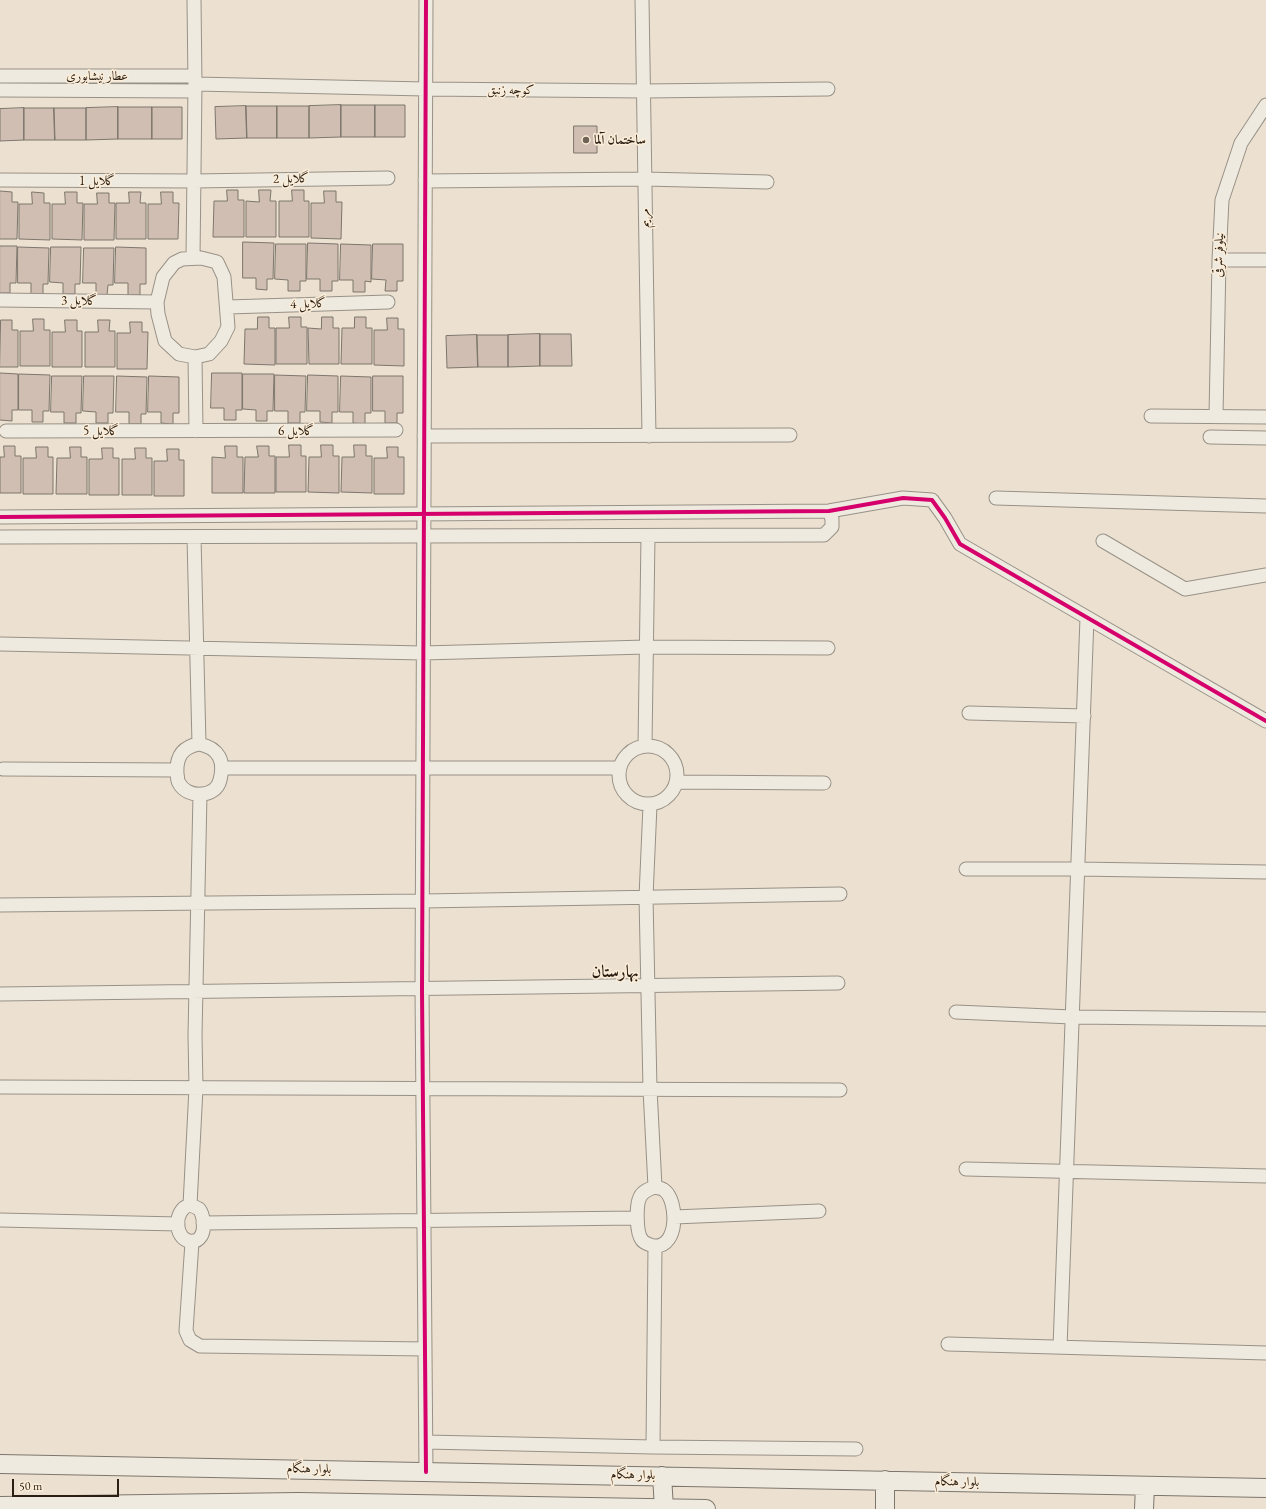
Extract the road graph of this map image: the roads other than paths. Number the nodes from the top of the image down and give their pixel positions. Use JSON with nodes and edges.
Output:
{"nodes":[{"id":1,"x":194,"y":0,"type":"edge"},
{"id":2,"x":426,"y":0,"type":"edge"},
{"id":3,"x":642,"y":0,"type":"edge"},
{"id":4,"x":0,"y":76,"type":"edge"},
{"id":5,"x":195,"y":84,"type":"junction"},
{"id":6,"x":828,"y":89,"type":"dead end"},
{"id":7,"x":0,"y":90,"type":"edge"},
{"id":8,"x":425,"y":90,"type":"junction"},
{"id":9,"x":644,"y":91,"type":"junction"},
{"id":10,"x":1266,"y":104,"type":"edge"},
{"id":11,"x":388,"y":178,"type":"dead end"},
{"id":12,"x":645,"y":179,"type":"junction"},
{"id":13,"x":0,"y":180,"type":"edge"},
{"id":14,"x":194,"y":181,"type":"junction"},
{"id":15,"x":425,"y":181,"type":"junction"},
{"id":16,"x":767,"y":182,"type":"dead end"},
{"id":17,"x":193,"y":258,"type":"junction"},
{"id":18,"x":1219,"y":260,"type":"junction"},
{"id":19,"x":1266,"y":260,"type":"edge"},
{"id":20,"x":0,"y":300,"type":"edge"},
{"id":21,"x":157,"y":302,"type":"junction"},
{"id":22,"x":388,"y":302,"type":"dead end"},
{"id":23,"x":228,"y":307,"type":"junction"},
{"id":24,"x":195,"y":357,"type":"junction"},
{"id":25,"x":1151,"y":416,"type":"dead end"},
{"id":26,"x":1216,"y":416,"type":"junction"},
{"id":27,"x":1266,"y":417,"type":"edge"},
{"id":28,"x":396,"y":430,"type":"dead end"},
{"id":29,"x":196,"y":431,"type":"junction"},
{"id":30,"x":6,"y":432,"type":"dead end"},
{"id":31,"x":790,"y":435,"type":"dead end"},
{"id":32,"x":424,"y":436,"type":"junction"},
{"id":33,"x":649,"y":436,"type":"junction"},
{"id":34,"x":1210,"y":437,"type":"dead end"},
{"id":35,"x":1266,"y":438,"type":"edge"},
{"id":36,"x":996,"y":498,"type":"dead end"},
{"id":37,"x":1266,"y":506,"type":"edge"},
{"id":38,"x":829,"y":511,"type":"junction"},
{"id":39,"x":424,"y":514,"type":"junction"},
{"id":40,"x":0,"y":517,"type":"edge"},
{"id":41,"x":424,"y":536,"type":"junction"},
{"id":42,"x":648,"y":536,"type":"junction"},
{"id":43,"x":0,"y":537,"type":"edge"},
{"id":44,"x":194,"y":537,"type":"junction"},
{"id":45,"x":1103,"y":541,"type":"dead end"},
{"id":46,"x":1266,"y":575,"type":"edge"},
{"id":47,"x":1087,"y":618,"type":"junction"},
{"id":48,"x":0,"y":644,"type":"edge"},
{"id":49,"x":646,"y":647,"type":"junction"},
{"id":50,"x":197,"y":648,"type":"junction"},
{"id":51,"x":828,"y":648,"type":"dead end"},
{"id":52,"x":423,"y":653,"type":"junction"},
{"id":53,"x":969,"y":713,"type":"dead end"},
{"id":54,"x":1084,"y":716,"type":"junction"},
{"id":55,"x":1266,"y":721,"type":"edge"},
{"id":56,"x":199,"y":744,"type":"junction"},
{"id":57,"x":645,"y":745,"type":"junction"},
{"id":58,"x":222,"y":768,"type":"junction"},
{"id":59,"x":423,"y":768,"type":"junction"},
{"id":60,"x":618,"y":768,"type":"junction"},
{"id":61,"x":3,"y":769,"type":"dead end"},
{"id":62,"x":177,"y":770,"type":"junction"},
{"id":63,"x":677,"y":782,"type":"junction"},
{"id":64,"x":824,"y":783,"type":"dead end"},
{"id":65,"x":200,"y":794,"type":"junction"},
{"id":66,"x":650,"y":805,"type":"junction"},
{"id":67,"x":966,"y":869,"type":"dead end"},
{"id":68,"x":1078,"y":869,"type":"junction"},
{"id":69,"x":1266,"y":872,"type":"edge"},
{"id":70,"x":840,"y":894,"type":"dead end"},
{"id":71,"x":646,"y":897,"type":"junction"},
{"id":72,"x":423,"y":901,"type":"junction"},
{"id":73,"x":198,"y":903,"type":"junction"},
{"id":74,"x":0,"y":905,"type":"edge"},
{"id":75,"x":838,"y":983,"type":"dead end"},
{"id":76,"x":648,"y":986,"type":"junction"},
{"id":77,"x":422,"y":989,"type":"junction"},
{"id":78,"x":196,"y":991,"type":"junction"},
{"id":79,"x":0,"y":994,"type":"edge"},
{"id":80,"x":956,"y":1012,"type":"dead end"},
{"id":81,"x":1072,"y":1017,"type":"junction"},
{"id":82,"x":1266,"y":1019,"type":"edge"},
{"id":83,"x":0,"y":1087,"type":"edge"},
{"id":84,"x":196,"y":1088,"type":"junction"},
{"id":85,"x":423,"y":1089,"type":"junction"},
{"id":86,"x":650,"y":1089,"type":"junction"},
{"id":87,"x":840,"y":1090,"type":"dead end"},
{"id":88,"x":966,"y":1169,"type":"dead end"},
{"id":89,"x":1066,"y":1171,"type":"junction"},
{"id":90,"x":1266,"y":1176,"type":"edge"},
{"id":91,"x":655,"y":1187,"type":"junction"},
{"id":92,"x":190,"y":1205,"type":"junction"},
{"id":93,"x":819,"y":1211,"type":"dead end"},
{"id":94,"x":674,"y":1217,"type":"junction"},
{"id":95,"x":637,"y":1218,"type":"junction"},
{"id":96,"x":0,"y":1220,"type":"edge"},
{"id":97,"x":424,"y":1220,"type":"junction"},
{"id":98,"x":203,"y":1223,"type":"junction"},
{"id":99,"x":178,"y":1224,"type":"junction"},
{"id":100,"x":192,"y":1242,"type":"junction"},
{"id":101,"x":656,"y":1246,"type":"junction"},
{"id":102,"x":948,"y":1344,"type":"dead end"},
{"id":103,"x":1060,"y":1347,"type":"junction"},
{"id":104,"x":425,"y":1349,"type":"junction"},
{"id":105,"x":1266,"y":1353,"type":"edge"},
{"id":106,"x":426,"y":1442,"type":"junction"},
{"id":107,"x":654,"y":1447,"type":"junction"},
{"id":108,"x":856,"y":1449,"type":"dead end"},
{"id":109,"x":0,"y":1464,"type":"edge"},
{"id":110,"x":426,"y":1472,"type":"junction"},
{"id":111,"x":662,"y":1476,"type":"junction"},
{"id":112,"x":885,"y":1480,"type":"junction"},
{"id":113,"x":1144,"y":1486,"type":"junction"},
{"id":114,"x":1266,"y":1488,"type":"edge"},
{"id":115,"x":1,"y":1507,"type":"edge"},
{"id":116,"x":664,"y":1508,"type":"edge"},
{"id":117,"x":706,"y":1509,"type":"edge"},
{"id":118,"x":885,"y":1509,"type":"edge"},
{"id":119,"x":1144,"y":1509,"type":"edge"}],
"edges":[{"from":1,"to":5,"type":"street"},
{"from":2,"to":8,"type":"street"},
{"from":3,"to":9,"type":"street","name":"مریم"},
{"from":4,"to":5,"type":"street","name":"عطار نیشابوری"},
{"from":5,"to":7,"type":"street"},
{"from":5,"to":8,"type":"street","name":"کوچه زنبق"},
{"from":5,"to":14,"type":"street"},
{"from":6,"to":9,"type":"street","name":"کوچه زنبق"},
{"from":8,"to":9,"type":"street","name":"کوچه زنبق"},
{"from":8,"to":15,"type":"street"},
{"from":9,"to":12,"type":"street","name":"مریم"},
{"from":10,"to":18,"type":"street","name":"نیلوفر شرقی"},
{"from":11,"to":14,"type":"street","name":"گلایل 2"},
{"from":12,"to":15,"type":"street"},
{"from":12,"to":16,"type":"street"},
{"from":12,"to":33,"type":"street","name":"مریم"},
{"from":13,"to":14,"type":"street","name":"گلایل 1"},
{"from":14,"to":17,"type":"street"},
{"from":15,"to":32,"type":"street"},
{"from":17,"to":21,"type":"street"},
{"from":17,"to":23,"type":"street"},
{"from":18,"to":19,"type":"street"},
{"from":18,"to":26,"type":"street","name":"نیلوفر شرقی"},
{"from":20,"to":21,"type":"street","name":"گلایل 3"},
{"from":21,"to":24,"type":"street"},
{"from":22,"to":23,"type":"street","name":"گلایل 4"},
{"from":23,"to":24,"type":"street"},
{"from":24,"to":29,"type":"street"},
{"from":25,"to":26,"type":"street"},
{"from":26,"to":27,"type":"street"},
{"from":28,"to":29,"type":"street","name":"گلایل 6"},
{"from":29,"to":30,"type":"street","name":"گلایل 5"},
{"from":31,"to":33,"type":"street"},
{"from":32,"to":33,"type":"street"},
{"from":32,"to":39,"type":"street"},
{"from":34,"to":35,"type":"street"},
{"from":36,"to":37,"type":"street"},
{"from":38,"to":39,"type":"street"},
{"from":38,"to":42,"type":"street"},
{"from":38,"to":47,"type":"street"},
{"from":39,"to":40,"type":"street"},
{"from":39,"to":41,"type":"street"},
{"from":41,"to":42,"type":"street"},
{"from":41,"to":44,"type":"street"},
{"from":41,"to":52,"type":"street"},
{"from":42,"to":49,"type":"street"},
{"from":43,"to":44,"type":"street"},
{"from":44,"to":50,"type":"street"},
{"from":45,"to":46,"type":"street"},
{"from":47,"to":54,"type":"street"},
{"from":47,"to":55,"type":"street"},
{"from":48,"to":50,"type":"street"},
{"from":49,"to":51,"type":"street"},
{"from":49,"to":52,"type":"street"},
{"from":49,"to":57,"type":"street"},
{"from":50,"to":52,"type":"street"},
{"from":50,"to":56,"type":"street"},
{"from":52,"to":59,"type":"street"},
{"from":53,"to":54,"type":"street"},
{"from":54,"to":68,"type":"street"},
{"from":56,"to":58,"type":"street"},
{"from":56,"to":62,"type":"street"},
{"from":57,"to":60,"type":"street"},
{"from":57,"to":63,"type":"street"},
{"from":58,"to":59,"type":"street"},
{"from":58,"to":65,"type":"street"},
{"from":59,"to":60,"type":"street"},
{"from":59,"to":72,"type":"street"},
{"from":60,"to":66,"type":"street"},
{"from":61,"to":62,"type":"street"},
{"from":62,"to":65,"type":"street"},
{"from":63,"to":64,"type":"street"},
{"from":63,"to":66,"type":"street"},
{"from":65,"to":73,"type":"street"},
{"from":66,"to":71,"type":"street"},
{"from":67,"to":68,"type":"street"},
{"from":68,"to":69,"type":"street"},
{"from":68,"to":81,"type":"street"},
{"from":70,"to":71,"type":"street"},
{"from":71,"to":72,"type":"street"},
{"from":71,"to":76,"type":"street"},
{"from":72,"to":73,"type":"street"},
{"from":72,"to":77,"type":"street"},
{"from":73,"to":74,"type":"street"},
{"from":73,"to":78,"type":"street"},
{"from":75,"to":76,"type":"street"},
{"from":76,"to":77,"type":"street"},
{"from":76,"to":86,"type":"street"},
{"from":77,"to":78,"type":"street"},
{"from":77,"to":85,"type":"street"},
{"from":78,"to":79,"type":"street"},
{"from":78,"to":84,"type":"street"},
{"from":80,"to":81,"type":"street"},
{"from":81,"to":82,"type":"street"},
{"from":81,"to":89,"type":"street"},
{"from":83,"to":84,"type":"street"},
{"from":84,"to":85,"type":"street"},
{"from":84,"to":92,"type":"street"},
{"from":85,"to":86,"type":"street"},
{"from":85,"to":97,"type":"street"},
{"from":86,"to":87,"type":"street"},
{"from":86,"to":91,"type":"street"},
{"from":88,"to":89,"type":"street"},
{"from":89,"to":90,"type":"street"},
{"from":89,"to":103,"type":"street"},
{"from":91,"to":94,"type":"street"},
{"from":91,"to":95,"type":"street"},
{"from":92,"to":98,"type":"street"},
{"from":92,"to":99,"type":"street"},
{"from":93,"to":94,"type":"street"},
{"from":94,"to":101,"type":"street"},
{"from":95,"to":97,"type":"street"},
{"from":95,"to":101,"type":"street"},
{"from":96,"to":99,"type":"street"},
{"from":97,"to":98,"type":"street"},
{"from":97,"to":104,"type":"street"},
{"from":98,"to":100,"type":"street"},
{"from":99,"to":100,"type":"street"},
{"from":100,"to":104,"type":"street"},
{"from":101,"to":107,"type":"street"},
{"from":102,"to":103,"type":"street"},
{"from":103,"to":105,"type":"street"},
{"from":104,"to":106,"type":"street"},
{"from":106,"to":107,"type":"street"},
{"from":106,"to":110,"type":"street"},
{"from":107,"to":108,"type":"street"},
{"from":109,"to":110,"type":"main road","name":"بلوار هنگام"},
{"from":110,"to":111,"type":"main road","name":"بلوار هنگام"},
{"from":111,"to":112,"type":"main road","name":"بلوار هنگام"},
{"from":111,"to":116,"type":"main road"},
{"from":112,"to":113,"type":"main road","name":"بلوار هنگام"},
{"from":112,"to":118,"type":"main road"},
{"from":113,"to":114,"type":"main road","name":"بلوار هنگام"},
{"from":113,"to":119,"type":"main road"},
{"from":115,"to":116,"type":"main road"},
{"from":116,"to":117,"type":"main road"}]}
